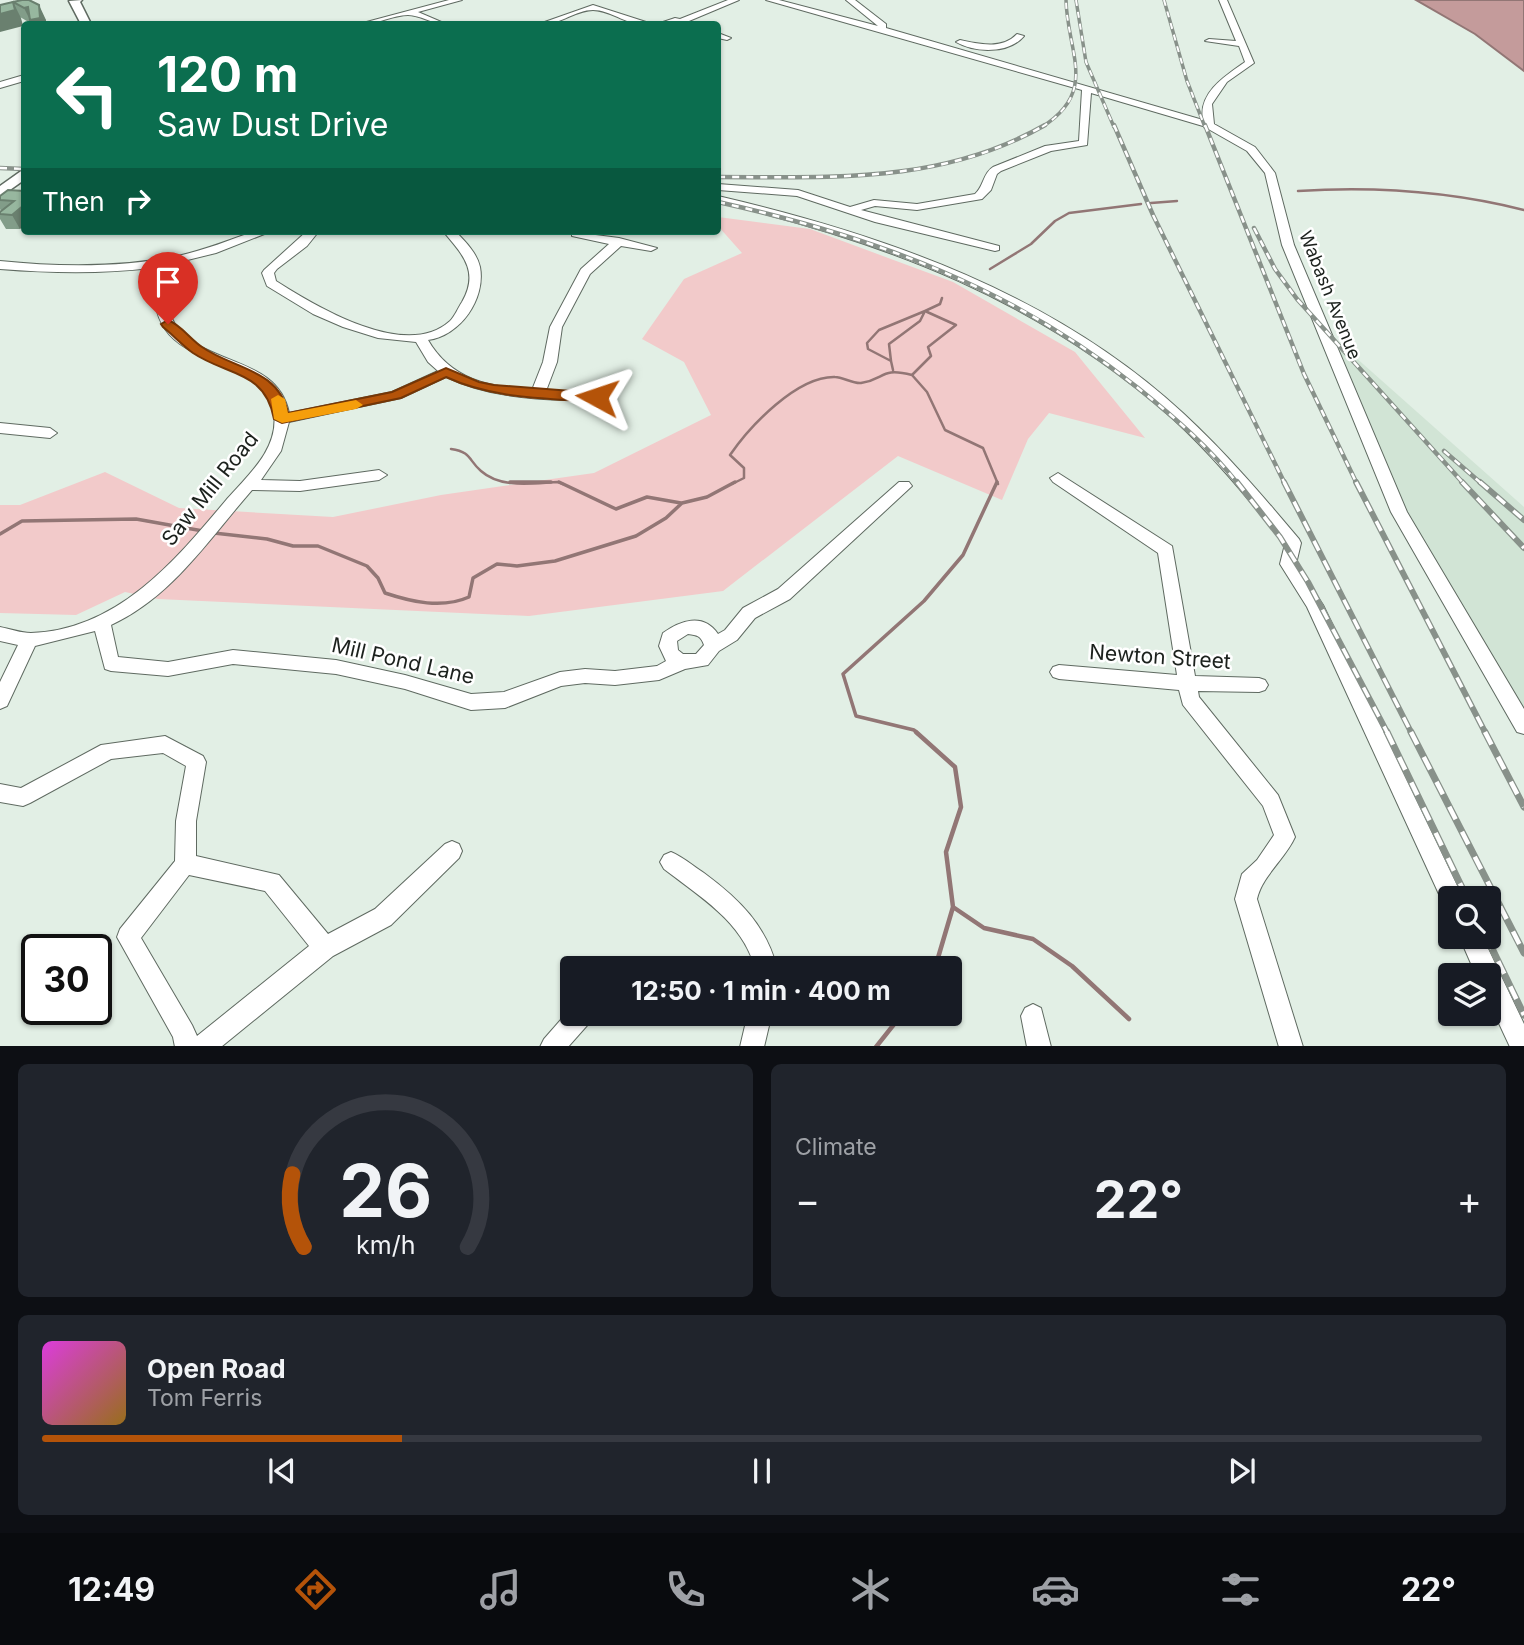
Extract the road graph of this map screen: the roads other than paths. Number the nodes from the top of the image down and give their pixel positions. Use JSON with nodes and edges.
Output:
{"nodes":[{"id":1,"x":75,"y":0,"type":"edge"},
{"id":2,"x":458,"y":0,"type":"edge"},
{"id":3,"x":735,"y":0,"type":"edge"},
{"id":4,"x":770,"y":0,"type":"edge"},
{"id":5,"x":850,"y":0,"type":"edge"},
{"id":6,"x":1223,"y":0,"type":"edge"},
{"id":7,"x":410,"y":12,"type":"junction"},
{"id":8,"x":85,"y":21,"type":"edge"},
{"id":9,"x":375,"y":21,"type":"edge"},
{"id":10,"x":434,"y":21,"type":"edge"},
{"id":11,"x":552,"y":21,"type":"edge"},
{"id":12,"x":634,"y":21,"type":"edge"},
{"id":13,"x":688,"y":21,"type":"edge"},
{"id":14,"x":878,"y":28,"type":"junction"},
{"id":15,"x":899,"y":34,"type":"junction"},
{"id":16,"x":721,"y":35,"type":"edge"},
{"id":17,"x":1020,"y":36,"type":"dead end"},
{"id":18,"x":727,"y":38,"type":"dead end"},
{"id":19,"x":1209,"y":41,"type":"dead end"},
{"id":20,"x":1243,"y":44,"type":"junction"},
{"id":21,"x":21,"y":79,"type":"edge"},
{"id":22,"x":0,"y":85,"type":"edge"},
{"id":23,"x":1087,"y":89,"type":"junction"},
{"id":24,"x":1209,"y":125,"type":"junction"},
{"id":25,"x":20,"y":178,"type":"edge"},
{"id":26,"x":721,"y":187,"type":"edge"},
{"id":27,"x":0,"y":193,"type":"edge"},
{"id":28,"x":721,"y":201,"type":"edge"},
{"id":29,"x":851,"y":210,"type":"junction"},
{"id":30,"x":254,"y":235,"type":"edge"},
{"id":31,"x":310,"y":235,"type":"edge"},
{"id":32,"x":452,"y":235,"type":"edge"},
{"id":33,"x":582,"y":235,"type":"edge"},
{"id":34,"x":620,"y":241,"type":"junction"},
{"id":35,"x":651,"y":248,"type":"dead end"},
{"id":36,"x":995,"y":248,"type":"dead end"},
{"id":37,"x":157,"y":264,"type":"junction"},
{"id":38,"x":0,"y":265,"type":"edge"},
{"id":39,"x":421,"y":339,"type":"junction"},
{"id":40,"x":446,"y":372,"type":"junction"},
{"id":41,"x":538,"y":393,"type":"junction"},
{"id":42,"x":597,"y":397,"type":"dead end"},
{"id":43,"x":282,"y":419,"type":"junction"},
{"id":44,"x":0,"y":428,"type":"edge"},
{"id":45,"x":50,"y":433,"type":"dead end"},
{"id":46,"x":379,"y":475,"type":"dead end"},
{"id":47,"x":1058,"y":478,"type":"dead end"},
{"id":48,"x":247,"y":485,"type":"junction"},
{"id":49,"x":904,"y":486,"type":"dead end"},
{"id":50,"x":101,"y":621,"type":"junction"},
{"id":51,"x":0,"y":634,"type":"edge"},
{"id":52,"x":29,"y":640,"type":"junction"},
{"id":53,"x":713,"y":646,"type":"junction"},
{"id":54,"x":682,"y":662,"type":"junction"},
{"id":55,"x":1059,"y":672,"type":"dead end"},
{"id":56,"x":1188,"y":683,"type":"junction"},
{"id":57,"x":1259,"y":685,"type":"dead end"},
{"id":58,"x":0,"y":701,"type":"edge"},
{"id":59,"x":1524,"y":726,"type":"edge"},
{"id":60,"x":0,"y":793,"type":"edge"},
{"id":61,"x":452,"y":851,"type":"dead end"},
{"id":62,"x":671,"y":862,"type":"dead end"},
{"id":63,"x":185,"y":864,"type":"junction"},
{"id":64,"x":1446,"y":886,"type":"edge"},
{"id":65,"x":325,"y":948,"type":"junction"},
{"id":66,"x":765,"y":956,"type":"edge"},
{"id":67,"x":1501,"y":1001,"type":"edge"},
{"id":68,"x":1033,"y":1016,"type":"dead end"},
{"id":69,"x":571,"y":1026,"type":"edge"},
{"id":70,"x":757,"y":1026,"type":"edge"},
{"id":71,"x":187,"y":1046,"type":"edge"},
{"id":72,"x":202,"y":1046,"type":"edge"},
{"id":73,"x":552,"y":1046,"type":"edge"},
{"id":74,"x":752,"y":1046,"type":"edge"},
{"id":75,"x":1040,"y":1046,"type":"edge"},
{"id":76,"x":1291,"y":1046,"type":"edge"},
{"id":77,"x":1523,"y":1046,"type":"edge"}],
"edges":[{"from":1,"to":8,"type":"main road"},
{"from":2,"to":7,"type":"street"},
{"from":3,"to":13,"type":"street"},
{"from":4,"to":14,"type":"street","name":"Wabash Avenue"},
{"from":5,"to":14,"type":"street"},
{"from":6,"to":20,"type":"street"},
{"from":7,"to":9,"type":"street"},
{"from":7,"to":10,"type":"street"},
{"from":11,"to":12,"type":"street"},
{"from":14,"to":15,"type":"street","name":"Wabash Avenue"},
{"from":15,"to":17,"type":"street"},
{"from":15,"to":23,"type":"street","name":"Wabash Avenue"},
{"from":16,"to":18,"type":"street"},
{"from":19,"to":20,"type":"street"},
{"from":20,"to":24,"type":"street"},
{"from":21,"to":22,"type":"street"},
{"from":23,"to":24,"type":"street","name":"Wabash Avenue"},
{"from":23,"to":29,"type":"street"},
{"from":24,"to":59,"type":"street","name":"Wabash Avenue"},
{"from":25,"to":27,"type":"main road"},
{"from":26,"to":29,"type":"street"},
{"from":28,"to":64,"type":"street"},
{"from":29,"to":36,"type":"street"},
{"from":30,"to":37,"type":"street"},
{"from":31,"to":39,"type":"street"},
{"from":32,"to":39,"type":"street"},
{"from":33,"to":34,"type":"street"},
{"from":34,"to":35,"type":"street"},
{"from":34,"to":41,"type":"street"},
{"from":37,"to":38,"type":"street"},
{"from":37,"to":43,"type":"street","name":"Saw Mill Road"},
{"from":39,"to":40,"type":"street"},
{"from":40,"to":41,"type":"street"},
{"from":40,"to":43,"type":"street"},
{"from":41,"to":42,"type":"street"},
{"from":43,"to":48,"type":"street","name":"Saw Mill Road"},
{"from":44,"to":45,"type":"street"},
{"from":46,"to":48,"type":"street"},
{"from":47,"to":56,"type":"street"},
{"from":48,"to":50,"type":"street","name":"Saw Mill Road"},
{"from":49,"to":53,"type":"street","name":"Mill Pond Lane"},
{"from":50,"to":52,"type":"street","name":"Saw Mill Road"},
{"from":50,"to":54,"type":"street","name":"Mill Pond Lane"},
{"from":51,"to":52,"type":"street","name":"Saw Mill Road"},
{"from":52,"to":58,"type":"street"},
{"from":53,"to":54,"type":"street","name":"Mill Pond Lane"},
{"from":53,"to":54,"type":"street"},
{"from":55,"to":56,"type":"street","name":"Newton Street"},
{"from":56,"to":57,"type":"street","name":"Newton Street"},
{"from":56,"to":76,"type":"street"},
{"from":60,"to":63,"type":"street"},
{"from":61,"to":65,"type":"street"},
{"from":62,"to":66,"type":"street"},
{"from":63,"to":65,"type":"street"},
{"from":63,"to":71,"type":"street"},
{"from":65,"to":72,"type":"street"},
{"from":67,"to":77,"type":"street"},
{"from":68,"to":75,"type":"street"},
{"from":69,"to":73,"type":"street"},
{"from":70,"to":74,"type":"street"}]}
